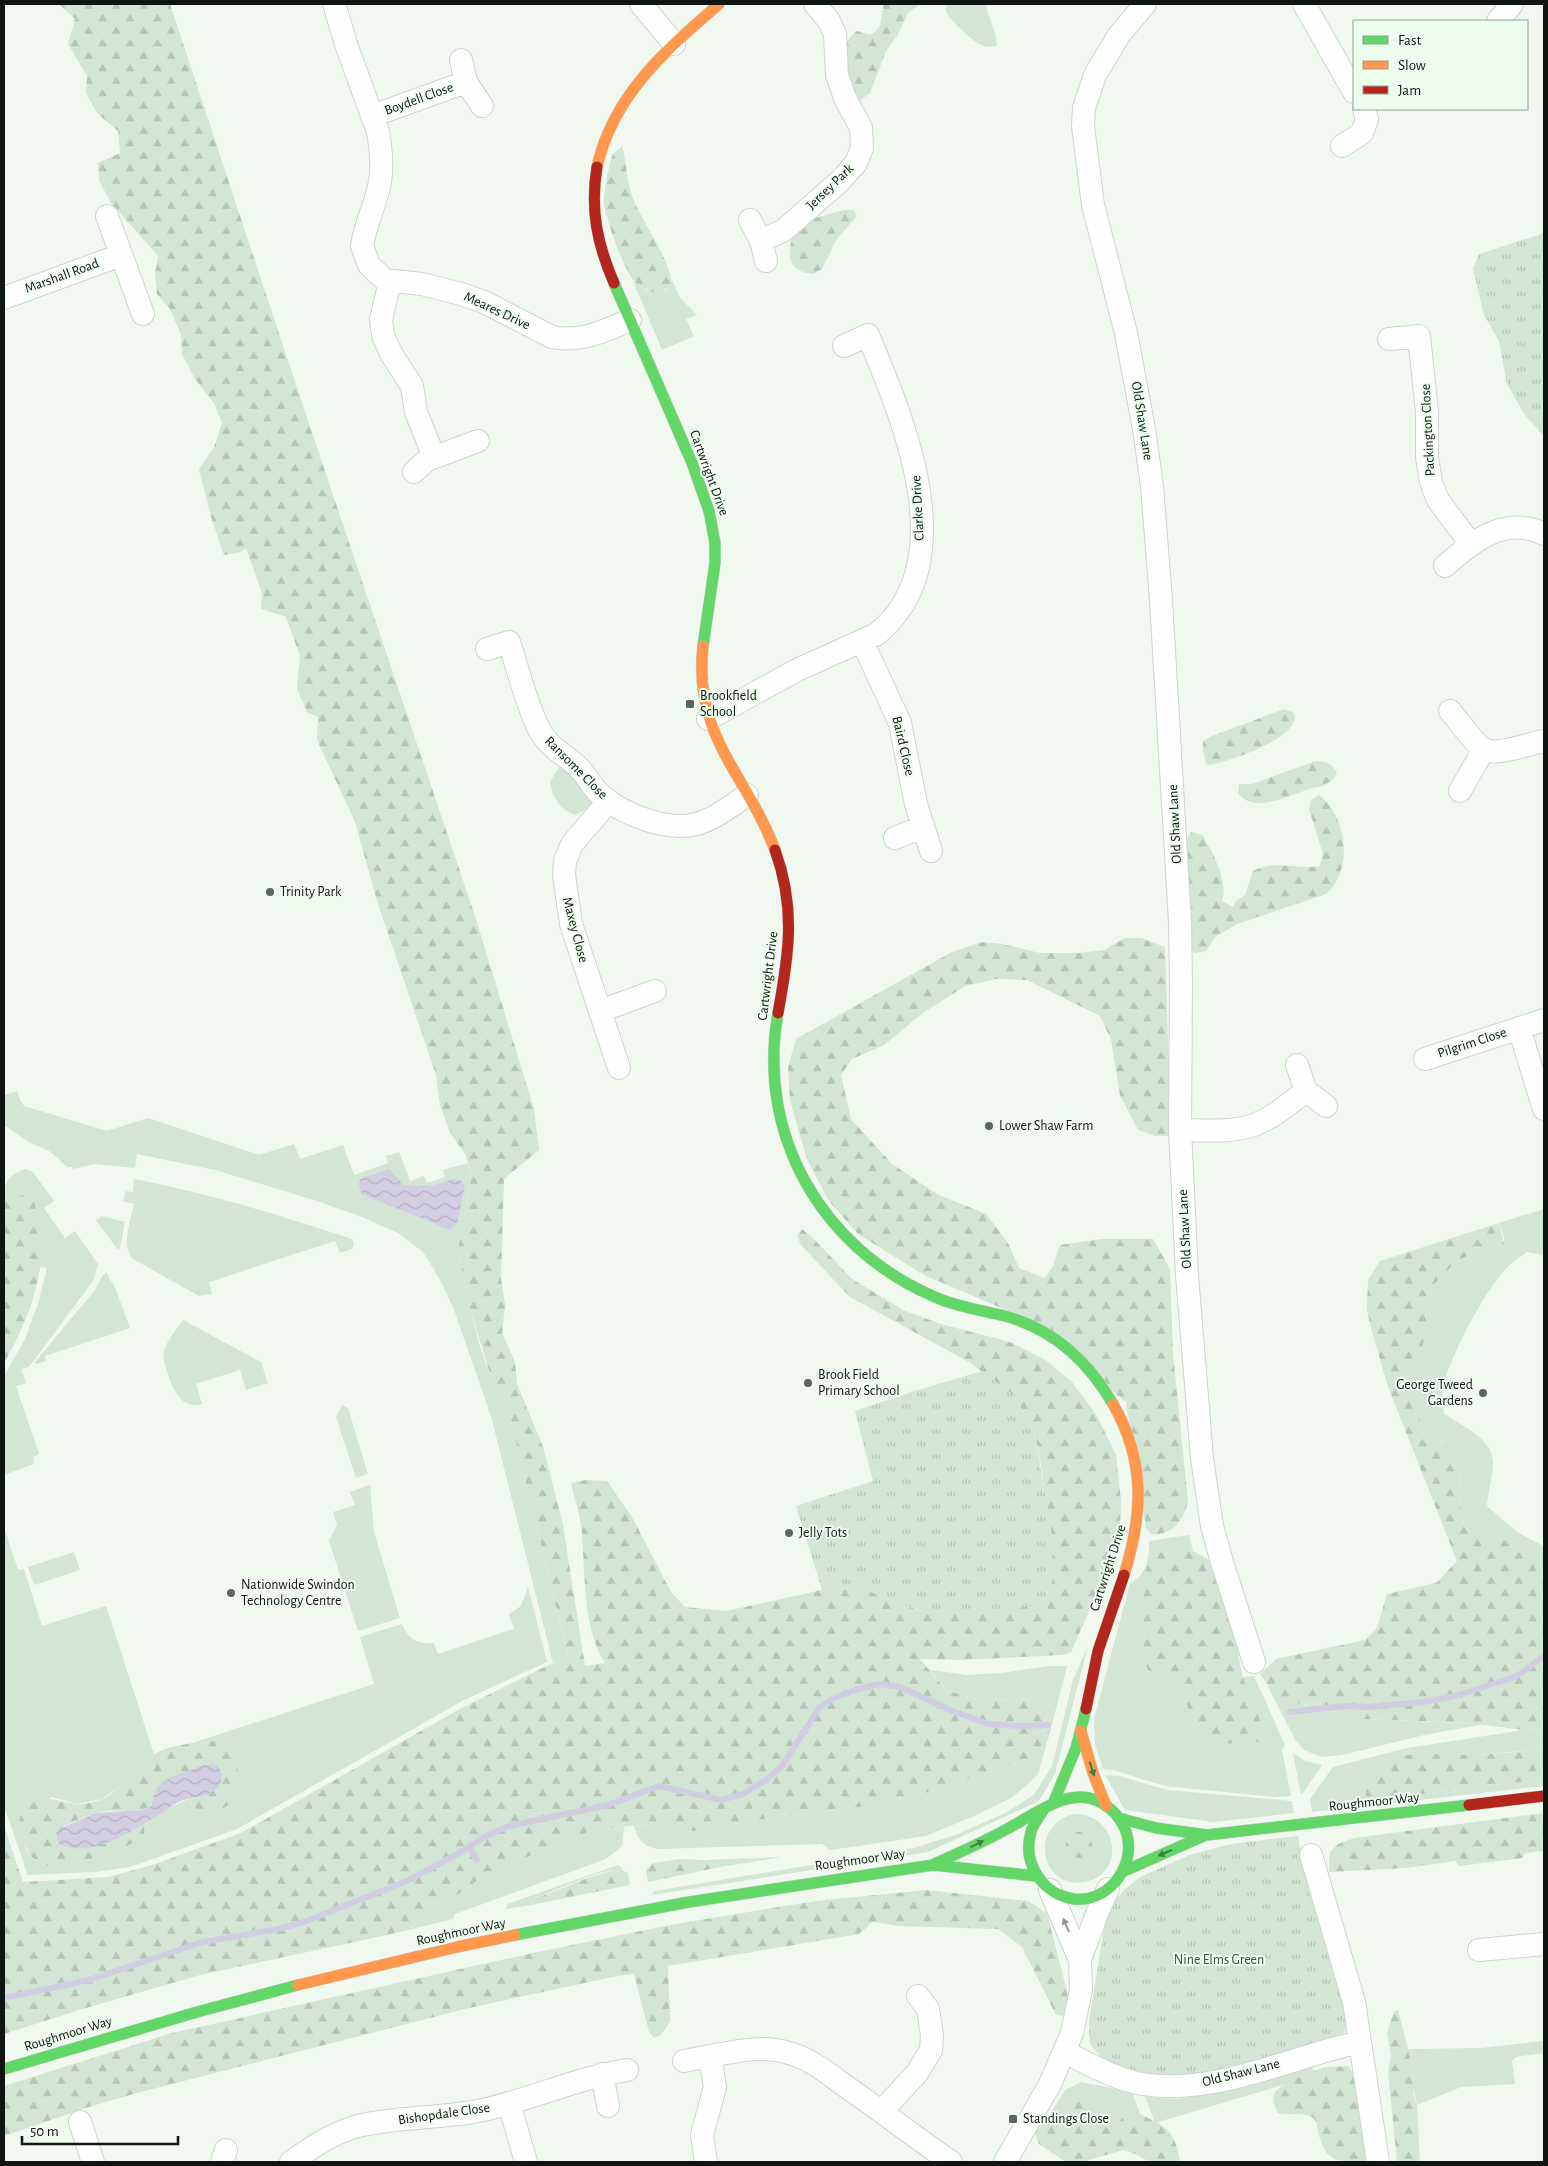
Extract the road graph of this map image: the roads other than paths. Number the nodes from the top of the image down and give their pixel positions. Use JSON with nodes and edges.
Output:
{"nodes":[{"id":1,"x":334,"y":4,"type":"edge"},
{"id":2,"x":641,"y":4,"type":"edge"},
{"id":3,"x":719,"y":4,"type":"edge"},
{"id":4,"x":815,"y":4,"type":"edge"},
{"id":5,"x":1144,"y":4,"type":"edge"},
{"id":6,"x":1304,"y":4,"type":"edge"},
{"id":7,"x":1512,"y":4,"type":"edge"},
{"id":8,"x":1499,"y":20,"type":"edge"},
{"id":9,"x":674,"y":44,"type":"junction"},
{"id":10,"x":461,"y":60,"type":"dead end"},
{"id":11,"x":466,"y":82,"type":"junction"},
{"id":12,"x":1353,"y":90,"type":"edge"},
{"id":13,"x":482,"y":106,"type":"dead end"},
{"id":14,"x":1364,"y":110,"type":"edge"},
{"id":15,"x":372,"y":116,"type":"junction"},
{"id":16,"x":1342,"y":146,"type":"dead end"},
{"id":17,"x":107,"y":216,"type":"dead end"},
{"id":18,"x":750,"y":220,"type":"dead end"},
{"id":19,"x":121,"y":255,"type":"junction"},
{"id":20,"x":390,"y":282,"type":"junction"},
{"id":21,"x":4,"y":298,"type":"edge"},
{"id":22,"x":143,"y":314,"type":"dead end"},
{"id":23,"x":630,"y":320,"type":"junction"},
{"id":24,"x":1389,"y":339,"type":"dead end"},
{"id":25,"x":844,"y":346,"type":"dead end"},
{"id":26,"x":478,"y":441,"type":"dead end"},
{"id":27,"x":434,"y":457,"type":"junction"},
{"id":28,"x":414,"y":472,"type":"dead end"},
{"id":29,"x":1544,"y":534,"type":"edge"},
{"id":30,"x":1470,"y":543,"type":"junction"},
{"id":31,"x":1444,"y":566,"type":"dead end"},
{"id":32,"x":862,"y":641,"type":"junction"},
{"id":33,"x":487,"y":649,"type":"dead end"},
{"id":34,"x":1450,"y":711,"type":"dead end"},
{"id":35,"x":708,"y":719,"type":"junction"},
{"id":36,"x":1544,"y":741,"type":"edge"},
{"id":37,"x":1484,"y":750,"type":"junction"},
{"id":38,"x":1460,"y":791,"type":"dead end"},
{"id":39,"x":747,"y":795,"type":"junction"},
{"id":40,"x":609,"y":801,"type":"junction"},
{"id":41,"x":922,"y":827,"type":"junction"},
{"id":42,"x":895,"y":838,"type":"dead end"},
{"id":43,"x":931,"y":851,"type":"dead end"},
{"id":44,"x":655,"y":991,"type":"dead end"},
{"id":45,"x":600,"y":1010,"type":"junction"},
{"id":46,"x":1544,"y":1020,"type":"edge"},
{"id":47,"x":1519,"y":1028,"type":"junction"},
{"id":48,"x":1425,"y":1059,"type":"dead end"},
{"id":49,"x":1297,"y":1065,"type":"dead end"},
{"id":50,"x":619,"y":1068,"type":"dead end"},
{"id":51,"x":1306,"y":1091,"type":"junction"},
{"id":52,"x":1326,"y":1106,"type":"dead end"},
{"id":53,"x":1544,"y":1109,"type":"edge"},
{"id":54,"x":1180,"y":1130,"type":"junction"},
{"id":55,"x":1254,"y":1662,"type":"dead end"},
{"id":56,"x":1081,"y":1731,"type":"junction"},
{"id":57,"x":1544,"y":1796,"type":"edge"},
{"id":58,"x":1106,"y":1806,"type":"junction"},
{"id":59,"x":1048,"y":1807,"type":"junction"},
{"id":60,"x":1119,"y":1818,"type":"junction"},
{"id":61,"x":1208,"y":1835,"type":"junction"},
{"id":62,"x":1311,"y":1855,"type":"dead end"},
{"id":63,"x":933,"y":1865,"type":"junction"},
{"id":64,"x":1122,"y":1872,"type":"junction"},
{"id":65,"x":1043,"y":1883,"type":"junction"},
{"id":66,"x":1108,"y":1889,"type":"junction"},
{"id":67,"x":1544,"y":1944,"type":"edge"},
{"id":68,"x":1479,"y":1950,"type":"dead end"},
{"id":69,"x":1080,"y":1960,"type":"junction"},
{"id":70,"x":918,"y":1996,"type":"dead end"},
{"id":71,"x":1360,"y":2042,"type":"junction"},
{"id":72,"x":1065,"y":2052,"type":"junction"},
{"id":73,"x":710,"y":2056,"type":"junction"},
{"id":74,"x":684,"y":2061,"type":"dead end"},
{"id":75,"x":4,"y":2069,"type":"edge"},
{"id":76,"x":627,"y":2070,"type":"dead end"},
{"id":77,"x":602,"y":2074,"type":"junction"},
{"id":78,"x":509,"y":2103,"type":"junction"},
{"id":79,"x":608,"y":2106,"type":"dead end"},
{"id":80,"x":882,"y":2111,"type":"junction"},
{"id":81,"x":80,"y":2122,"type":"dead end"},
{"id":82,"x":93,"y":2162,"type":"edge"},
{"id":83,"x":292,"y":2162,"type":"edge"},
{"id":84,"x":526,"y":2162,"type":"edge"},
{"id":85,"x":706,"y":2162,"type":"edge"},
{"id":86,"x":950,"y":2162,"type":"edge"},
{"id":87,"x":1005,"y":2162,"type":"edge"},
{"id":88,"x":1378,"y":2162,"type":"edge"}],
"edges":[{"from":1,"to":15,"type":"street"},
{"from":2,"to":9,"type":"street"},
{"from":3,"to":9,"type":"street","name":"Cartwright Drive"},
{"from":4,"to":18,"type":"street","name":"Jersey Park"},
{"from":5,"to":54,"type":"street","name":"Old Shaw Lane"},
{"from":6,"to":12,"type":"street"},
{"from":7,"to":8,"type":"street"},
{"from":9,"to":23,"type":"street","name":"Cartwright Drive"},
{"from":10,"to":11,"type":"street","name":"Boydell Close"},
{"from":11,"to":13,"type":"street","name":"Boydell Close"},
{"from":11,"to":15,"type":"street","name":"Boydell Close"},
{"from":14,"to":16,"type":"street"},
{"from":15,"to":20,"type":"street"},
{"from":17,"to":19,"type":"street"},
{"from":19,"to":21,"type":"street","name":"Marshall Road"},
{"from":19,"to":22,"type":"street"},
{"from":20,"to":23,"type":"street","name":"Meares Drive"},
{"from":20,"to":27,"type":"street"},
{"from":23,"to":35,"type":"street","name":"Cartwright Drive"},
{"from":24,"to":30,"type":"street","name":"Packington Close"},
{"from":25,"to":32,"type":"street","name":"Clarke Drive"},
{"from":26,"to":27,"type":"street"},
{"from":27,"to":28,"type":"street"},
{"from":29,"to":30,"type":"street"},
{"from":30,"to":31,"type":"street"},
{"from":32,"to":35,"type":"street","name":"Clarke Drive"},
{"from":32,"to":41,"type":"street","name":"Baird Close"},
{"from":33,"to":40,"type":"street","name":"Ransome Close"},
{"from":34,"to":37,"type":"street"},
{"from":35,"to":39,"type":"street","name":"Cartwright Drive"},
{"from":36,"to":37,"type":"street"},
{"from":37,"to":38,"type":"street"},
{"from":39,"to":40,"type":"street","name":"Ransome Close"},
{"from":39,"to":56,"type":"street","name":"Cartwright Drive"},
{"from":40,"to":45,"type":"street","name":"Maxey Close"},
{"from":41,"to":42,"type":"street"},
{"from":41,"to":43,"type":"street","name":"Baird Close"},
{"from":44,"to":45,"type":"street"},
{"from":45,"to":50,"type":"street","name":"Maxey Close"},
{"from":46,"to":47,"type":"street","name":"Pilgrim Close"},
{"from":47,"to":48,"type":"street","name":"Pilgrim Close"},
{"from":47,"to":53,"type":"street","name":"Pilgrim Close"},
{"from":49,"to":51,"type":"street"},
{"from":51,"to":52,"type":"street"},
{"from":51,"to":54,"type":"street"},
{"from":54,"to":55,"type":"street","name":"Old Shaw Lane"},
{"from":56,"to":58,"type":"street","name":"Cartwright Drive","one_way":true},
{"from":56,"to":59,"type":"street","name":"Cartwright Drive"},
{"from":57,"to":61,"type":"street","name":"Roughmoor Way"},
{"from":58,"to":59,"type":"street","name":"Roughmoor Way"},
{"from":58,"to":60,"type":"street","name":"Roughmoor Way"},
{"from":63,"to":59,"type":"street","name":"Roughmoor Way","one_way":true},
{"from":59,"to":65,"type":"street"},
{"from":60,"to":61,"type":"street","name":"Roughmoor Way"},
{"from":60,"to":64,"type":"street","name":"Roughmoor Way"},
{"from":61,"to":64,"type":"street","name":"Roughmoor Way","one_way":true},
{"from":62,"to":71,"type":"street"},
{"from":63,"to":65,"type":"street","name":"Roughmoor Way"},
{"from":63,"to":75,"type":"street","name":"Roughmoor Way"},
{"from":64,"to":66,"type":"street","name":"Roughmoor Way"},
{"from":65,"to":66,"type":"street","name":"Roughmoor Way"},
{"from":69,"to":65,"type":"street","one_way":true},
{"from":66,"to":69,"type":"street"},
{"from":67,"to":68,"type":"street"},
{"from":69,"to":72,"type":"street"},
{"from":70,"to":80,"type":"street"},
{"from":71,"to":72,"type":"street","name":"Old Shaw Lane"},
{"from":71,"to":88,"type":"street"},
{"from":72,"to":87,"type":"street"},
{"from":73,"to":74,"type":"street"},
{"from":73,"to":80,"type":"street"},
{"from":73,"to":85,"type":"street"},
{"from":76,"to":77,"type":"street","name":"Bishopdale Close"},
{"from":77,"to":78,"type":"street","name":"Bishopdale Close"},
{"from":77,"to":79,"type":"street"},
{"from":78,"to":83,"type":"street","name":"Bishopdale Close"},
{"from":78,"to":84,"type":"street"},
{"from":80,"to":86,"type":"street"},
{"from":81,"to":82,"type":"street"}]}
